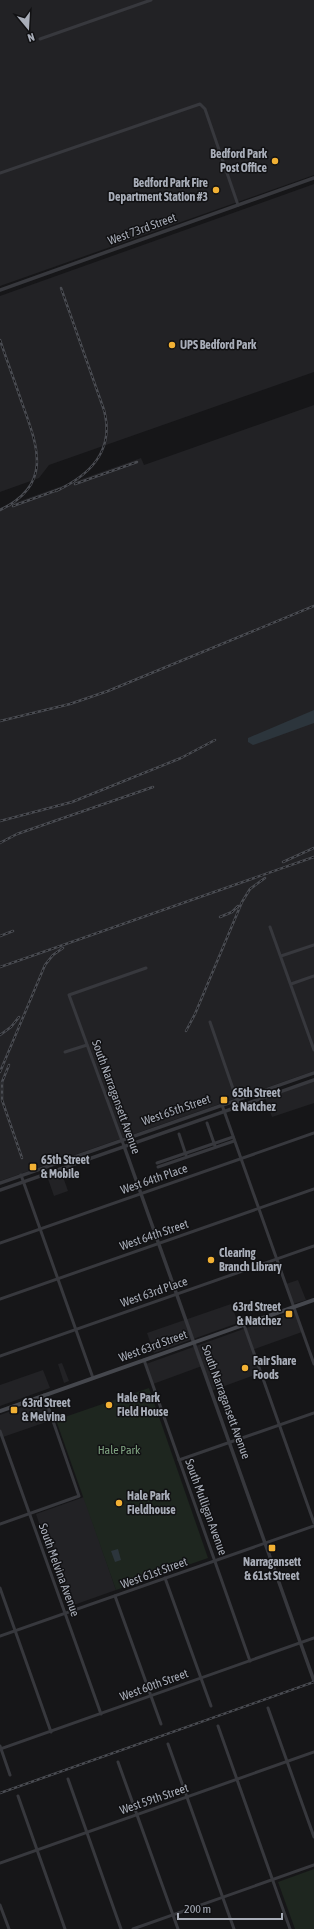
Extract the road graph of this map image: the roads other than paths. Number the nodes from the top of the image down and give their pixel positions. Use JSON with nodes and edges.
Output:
{"nodes":[{"id":1,"x":151,"y":0,"type":"edge"},
{"id":2,"x":40,"y":39,"type":"dead end"},
{"id":3,"x":0,"y":173,"type":"edge"},
{"id":4,"x":314,"y":178,"type":"edge"},
{"id":5,"x":238,"y":205,"type":"junction"},
{"id":6,"x":0,"y":290,"type":"edge"},
{"id":7,"x":270,"y":927,"type":"dead end"},
{"id":8,"x":314,"y":945,"type":"edge"},
{"id":9,"x":281,"y":956,"type":"junction"},
{"id":10,"x":146,"y":968,"type":"dead end"},
{"id":11,"x":314,"y":976,"type":"edge"},
{"id":12,"x":291,"y":984,"type":"junction"},
{"id":13,"x":210,"y":1022,"type":"dead end"},
{"id":14,"x":87,"y":1045,"type":"junction"},
{"id":15,"x":314,"y":1050,"type":"edge"},
{"id":16,"x":65,"y":1052,"type":"dead end"},
{"id":17,"x":314,"y":1073,"type":"edge"},
{"id":18,"x":314,"y":1080,"type":"edge"},
{"id":19,"x":237,"y":1100,"type":"junction"},
{"id":20,"x":222,"y":1105,"type":"junction"},
{"id":21,"x":239,"y":1106,"type":"junction"},
{"id":22,"x":224,"y":1111,"type":"junction"},
{"id":23,"x":207,"y":1123,"type":"dead end"},
{"id":24,"x":314,"y":1133,"type":"edge"},
{"id":25,"x":179,"y":1134,"type":"dead end"},
{"id":26,"x":234,"y":1139,"type":"junction"},
{"id":27,"x":121,"y":1140,"type":"junction"},
{"id":28,"x":124,"y":1146,"type":"junction"},
{"id":29,"x":215,"y":1146,"type":"junction"},
{"id":30,"x":186,"y":1155,"type":"junction"},
{"id":31,"x":241,"y":1158,"type":"junction"},
{"id":32,"x":158,"y":1165,"type":"dead end"},
{"id":33,"x":21,"y":1175,"type":"junction"},
{"id":34,"x":24,"y":1182,"type":"junction"},
{"id":35,"x":0,"y":1183,"type":"edge"},
{"id":36,"x":314,"y":1189,"type":"edge"},
{"id":37,"x":0,"y":1190,"type":"edge"},
{"id":38,"x":140,"y":1194,"type":"junction"},
{"id":39,"x":258,"y":1208,"type":"junction"},
{"id":40,"x":40,"y":1229,"type":"junction"},
{"id":41,"x":0,"y":1243,"type":"edge"},
{"id":42,"x":158,"y":1243,"type":"junction"},
{"id":43,"x":314,"y":1246,"type":"edge"},
{"id":44,"x":277,"y":1259,"type":"junction"},
{"id":45,"x":58,"y":1278,"type":"junction"},
{"id":46,"x":176,"y":1294,"type":"junction"},
{"id":47,"x":0,"y":1299,"type":"edge"},
{"id":48,"x":314,"y":1300,"type":"edge"},
{"id":49,"x":294,"y":1307,"type":"junction"},
{"id":50,"x":244,"y":1325,"type":"junction"},
{"id":51,"x":76,"y":1329,"type":"junction"},
{"id":52,"x":194,"y":1342,"type":"junction"},
{"id":53,"x":0,"y":1356,"type":"edge"},
{"id":54,"x":144,"y":1360,"type":"junction"},
{"id":55,"x":314,"y":1364,"type":"edge"},
{"id":56,"x":93,"y":1378,"type":"junction"},
{"id":57,"x":44,"y":1395,"type":"junction"},
{"id":58,"x":0,"y":1411,"type":"edge"},
{"id":59,"x":314,"y":1413,"type":"edge"},
{"id":60,"x":280,"y":1425,"type":"junction"},
{"id":61,"x":0,"y":1431,"type":"edge"},
{"id":62,"x":229,"y":1442,"type":"junction"},
{"id":63,"x":180,"y":1460,"type":"junction"},
{"id":64,"x":29,"y":1514,"type":"junction"},
{"id":65,"x":0,"y":1524,"type":"edge"},
{"id":66,"x":314,"y":1524,"type":"edge"},
{"id":67,"x":265,"y":1543,"type":"junction"},
{"id":68,"x":215,"y":1561,"type":"junction"},
{"id":69,"x":165,"y":1578,"type":"junction"},
{"id":70,"x":0,"y":1588,"type":"edge"},
{"id":71,"x":115,"y":1596,"type":"junction"},
{"id":72,"x":65,"y":1614,"type":"junction"},
{"id":73,"x":15,"y":1631,"type":"junction"},
{"id":74,"x":0,"y":1636,"type":"edge"},
{"id":75,"x":314,"y":1638,"type":"edge"},
{"id":76,"x":301,"y":1643,"type":"junction"},
{"id":77,"x":250,"y":1660,"type":"junction"},
{"id":78,"x":201,"y":1678,"type":"junction"},
{"id":79,"x":314,"y":1681,"type":"edge"},
{"id":80,"x":151,"y":1696,"type":"junction"},
{"id":81,"x":211,"y":1706,"type":"dead end"},
{"id":82,"x":268,"y":1708,"type":"dead end"},
{"id":83,"x":101,"y":1714,"type":"junction"},
{"id":84,"x":161,"y":1724,"type":"dead end"},
{"id":85,"x":218,"y":1726,"type":"dead end"},
{"id":86,"x":51,"y":1732,"type":"junction"},
{"id":87,"x":168,"y":1744,"type":"dead end"},
{"id":88,"x":0,"y":1748,"type":"edge"},
{"id":89,"x":314,"y":1752,"type":"edge"},
{"id":90,"x":287,"y":1761,"type":"junction"},
{"id":91,"x":118,"y":1762,"type":"dead end"},
{"id":92,"x":10,"y":1775,"type":"dead end"},
{"id":93,"x":68,"y":1779,"type":"dead end"},
{"id":94,"x":237,"y":1779,"type":"junction"},
{"id":95,"x":18,"y":1796,"type":"dead end"},
{"id":96,"x":187,"y":1797,"type":"junction"},
{"id":97,"x":137,"y":1814,"type":"junction"},
{"id":98,"x":87,"y":1832,"type":"junction"},
{"id":99,"x":314,"y":1837,"type":"edge"},
{"id":100,"x":37,"y":1850,"type":"junction"},
{"id":101,"x":0,"y":1863,"type":"edge"},
{"id":102,"x":314,"y":1865,"type":"edge"},
{"id":103,"x":272,"y":1880,"type":"junction"},
{"id":104,"x":223,"y":1897,"type":"junction"},
{"id":105,"x":0,"y":1904,"type":"edge"},
{"id":106,"x":173,"y":1915,"type":"junction"},
{"id":107,"x":9,"y":1929,"type":"edge"},
{"id":108,"x":65,"y":1929,"type":"edge"},
{"id":109,"x":121,"y":1929,"type":"edge"},
{"id":110,"x":133,"y":1929,"type":"edge"},
{"id":111,"x":178,"y":1929,"type":"edge"},
{"id":112,"x":234,"y":1929,"type":"edge"},
{"id":113,"x":290,"y":1929,"type":"edge"}],
"edges":[{"from":1,"to":2,"type":"street"},
{"from":3,"to":5,"type":"street"},
{"from":4,"to":5,"type":"street","name":"West 73rd Street"},
{"from":5,"to":6,"type":"street","name":"West 73rd Street"},
{"from":7,"to":9,"type":"street"},
{"from":8,"to":9,"type":"street"},
{"from":9,"to":12,"type":"street"},
{"from":10,"to":14,"type":"street","name":"South Narragansett Avenue"},
{"from":11,"to":12,"type":"street"},
{"from":12,"to":15,"type":"street"},
{"from":13,"to":19,"type":"street"},
{"from":14,"to":16,"type":"street"},
{"from":14,"to":27,"type":"street","name":"South Narragansett Avenue"},
{"from":17,"to":19,"type":"street","name":"West 65th Street"},
{"from":18,"to":21,"type":"street","name":"West 65th Street"},
{"from":19,"to":20,"type":"street","name":"West 65th Street"},
{"from":19,"to":21,"type":"street"},
{"from":20,"to":22,"type":"street"},
{"from":20,"to":27,"type":"street","name":"West 65th Street"},
{"from":21,"to":22,"type":"street","name":"West 65th Street"},
{"from":22,"to":26,"type":"street"},
{"from":22,"to":28,"type":"street","name":"West 65th Street"},
{"from":23,"to":29,"type":"street"},
{"from":24,"to":31,"type":"street","name":"West 64th Place"},
{"from":25,"to":30,"type":"street"},
{"from":26,"to":29,"type":"street"},
{"from":26,"to":31,"type":"street"},
{"from":27,"to":28,"type":"street","name":"South Narragansett Avenue"},
{"from":27,"to":33,"type":"street","name":"West 65th Street"},
{"from":28,"to":34,"type":"street","name":"West 65th Street"},
{"from":28,"to":38,"type":"street","name":"South Narragansett Avenue"},
{"from":29,"to":30,"type":"street"},
{"from":30,"to":32,"type":"street"},
{"from":31,"to":38,"type":"street","name":"West 64th Place"},
{"from":31,"to":39,"type":"street"},
{"from":33,"to":34,"type":"street"},
{"from":33,"to":35,"type":"street","name":"West 65th Street"},
{"from":34,"to":37,"type":"street","name":"West 65th Street"},
{"from":34,"to":40,"type":"street"},
{"from":36,"to":39,"type":"street","name":"West 64th Street"},
{"from":38,"to":40,"type":"street","name":"West 64th Place"},
{"from":38,"to":42,"type":"street","name":"South Narragansett Avenue"},
{"from":39,"to":42,"type":"street","name":"West 64th Street"},
{"from":39,"to":44,"type":"street"},
{"from":40,"to":41,"type":"street","name":"West 64th Place"},
{"from":40,"to":45,"type":"street"},
{"from":42,"to":45,"type":"street","name":"West 64th Street"},
{"from":42,"to":46,"type":"street","name":"South Narragansett Avenue"},
{"from":43,"to":44,"type":"street","name":"West 63rd Place"},
{"from":44,"to":46,"type":"street","name":"West 63rd Place"},
{"from":44,"to":49,"type":"street"},
{"from":45,"to":47,"type":"street","name":"West 64th Street"},
{"from":45,"to":51,"type":"street"},
{"from":46,"to":51,"type":"street","name":"West 63rd Place"},
{"from":46,"to":52,"type":"street","name":"South Narragansett Avenue"},
{"from":48,"to":49,"type":"main road","name":"West 63rd Street"},
{"from":49,"to":50,"type":"main road","name":"West 63rd Street"},
{"from":49,"to":55,"type":"street"},
{"from":50,"to":52,"type":"main road","name":"West 63rd Street"},
{"from":50,"to":60,"type":"street"},
{"from":51,"to":53,"type":"street","name":"West 63rd Place"},
{"from":51,"to":56,"type":"street"},
{"from":52,"to":54,"type":"main road","name":"West 63rd Street"},
{"from":52,"to":62,"type":"street","name":"South Narragansett Avenue"},
{"from":54,"to":56,"type":"main road","name":"West 63rd Street"},
{"from":54,"to":63,"type":"street","name":"South Mulligan Avenue"},
{"from":56,"to":57,"type":"main road","name":"West 63rd Street"},
{"from":57,"to":58,"type":"main road","name":"West 63rd Street"},
{"from":57,"to":64,"type":"street"},
{"from":59,"to":60,"type":"street"},
{"from":60,"to":62,"type":"street"},
{"from":60,"to":66,"type":"street"},
{"from":61,"to":64,"type":"street","name":"South Melvina Avenue"},
{"from":62,"to":63,"type":"street"},
{"from":62,"to":67,"type":"street","name":"South Narragansett Avenue"},
{"from":63,"to":68,"type":"street","name":"South Mulligan Avenue"},
{"from":64,"to":65,"type":"street"},
{"from":64,"to":72,"type":"street","name":"South Melvina Avenue"},
{"from":66,"to":67,"type":"street","name":"West 61st Street"},
{"from":67,"to":68,"type":"street","name":"West 61st Street"},
{"from":67,"to":76,"type":"street","name":"South Narragansett Avenue"},
{"from":68,"to":69,"type":"street","name":"West 61st Street"},
{"from":68,"to":77,"type":"street","name":"South Mulligan Avenue"},
{"from":69,"to":71,"type":"street","name":"West 61st Street"},
{"from":69,"to":78,"type":"street"},
{"from":70,"to":73,"type":"street"},
{"from":71,"to":72,"type":"street","name":"West 61st Street"},
{"from":71,"to":80,"type":"street"},
{"from":72,"to":73,"type":"street","name":"West 61st Street"},
{"from":72,"to":83,"type":"street","name":"South Melvina Avenue"},
{"from":73,"to":74,"type":"street","name":"West 61st Street"},
{"from":73,"to":86,"type":"street"},
{"from":75,"to":76,"type":"street","name":"West 60th Street"},
{"from":76,"to":77,"type":"street","name":"West 60th Street"},
{"from":76,"to":79,"type":"street","name":"South Narragansett Avenue"},
{"from":77,"to":78,"type":"street","name":"West 60th Street"},
{"from":78,"to":80,"type":"street","name":"West 60th Street"},
{"from":78,"to":81,"type":"street"},
{"from":80,"to":83,"type":"street","name":"West 60th Street"},
{"from":80,"to":84,"type":"street"},
{"from":82,"to":90,"type":"street"},
{"from":83,"to":86,"type":"street","name":"West 60th Street"},
{"from":85,"to":94,"type":"street"},
{"from":86,"to":88,"type":"street","name":"West 60th Street"},
{"from":87,"to":96,"type":"street"},
{"from":88,"to":92,"type":"street"},
{"from":89,"to":90,"type":"street","name":"West 59th Street"},
{"from":90,"to":94,"type":"street","name":"West 59th Street"},
{"from":90,"to":99,"type":"street"},
{"from":91,"to":97,"type":"street"},
{"from":93,"to":98,"type":"street"},
{"from":94,"to":96,"type":"street","name":"West 59th Street"},
{"from":94,"to":103,"type":"street"},
{"from":95,"to":100,"type":"street"},
{"from":96,"to":97,"type":"street","name":"West 59th Street"},
{"from":96,"to":104,"type":"street"},
{"from":97,"to":98,"type":"street","name":"West 59th Street"},
{"from":97,"to":106,"type":"street"},
{"from":98,"to":100,"type":"street","name":"West 59th Street"},
{"from":98,"to":109,"type":"street"},
{"from":100,"to":101,"type":"street","name":"West 59th Street"},
{"from":100,"to":108,"type":"street"},
{"from":102,"to":103,"type":"street"},
{"from":103,"to":104,"type":"street"},
{"from":103,"to":113,"type":"street"},
{"from":104,"to":106,"type":"street"},
{"from":104,"to":112,"type":"street"},
{"from":105,"to":107,"type":"street"},
{"from":106,"to":110,"type":"street"},
{"from":106,"to":111,"type":"street"}]}
